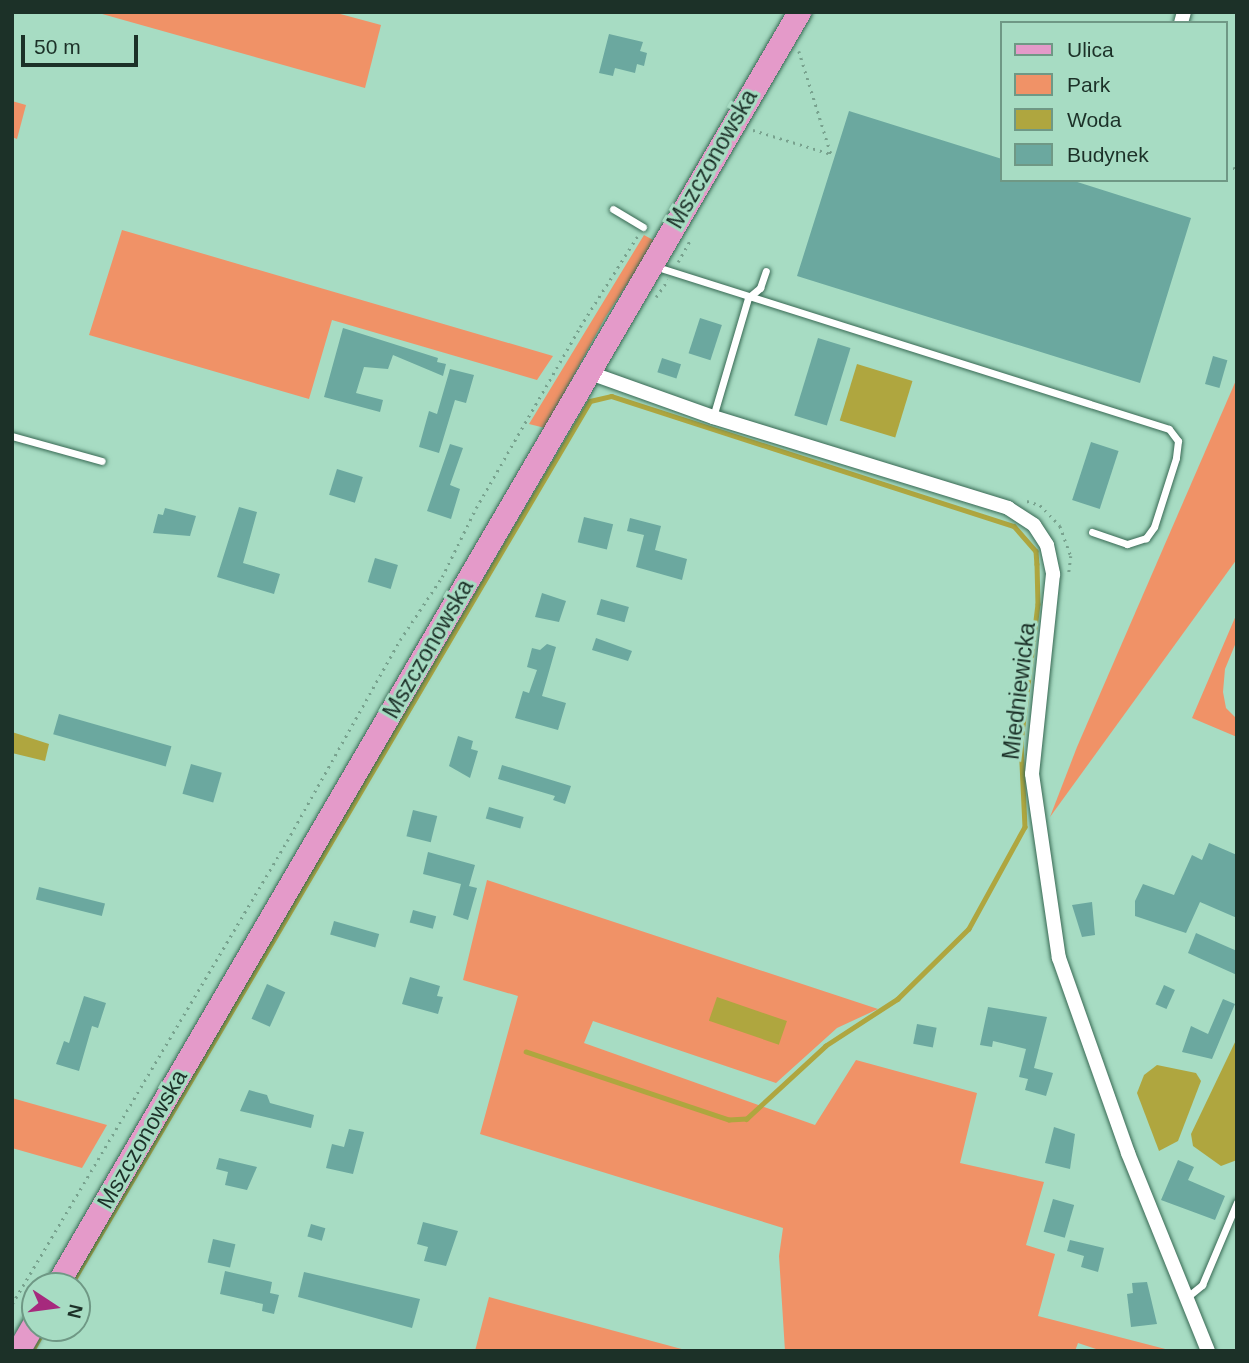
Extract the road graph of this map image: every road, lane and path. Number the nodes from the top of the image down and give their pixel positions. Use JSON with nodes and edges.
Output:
{"nodes":[{"id":1,"x":799,"y":12,"type":"edge"},
{"id":2,"x":798,"y":51,"type":"dead end"},
{"id":3,"x":753,"y":130,"type":"dead end"},
{"id":4,"x":613,"y":209,"type":"dead end"},
{"id":5,"x":643,"y":227,"type":"joint"},
{"id":6,"x":691,"y":239,"type":"dead end"},
{"id":7,"x":680,"y":259,"type":"dead end"},
{"id":8,"x":651,"y":265,"type":"junction"},
{"id":9,"x":766,"y":271,"type":"dead end"},
{"id":10,"x":661,"y":292,"type":"dead end"},
{"id":11,"x":748,"y":298,"type":"junction"},
{"id":12,"x":650,"y":300,"type":"dead end"},
{"id":13,"x":590,"y":373,"type":"junction"},
{"id":14,"x":713,"y":417,"type":"junction"},
{"id":15,"x":12,"y":436,"type":"edge"},
{"id":16,"x":102,"y":461,"type":"dead end"},
{"id":17,"x":1060,"y":526,"type":"dead end"},
{"id":18,"x":1092,"y":532,"type":"dead end"},
{"id":19,"x":1068,"y":578,"type":"dead end"},
{"id":20,"x":1237,"y":1202,"type":"edge"},
{"id":21,"x":64,"y":1272,"type":"edge"},
{"id":22,"x":1185,"y":1298,"type":"junction"},
{"id":23,"x":12,"y":1304,"type":"edge"},
{"id":24,"x":1208,"y":1351,"type":"edge"}],
"edges":[{"from":1,"to":8,"type":"main road","name":"Mszczonowska"},
{"from":2,"to":3,"type":"path"},
{"from":4,"to":5,"type":"lane"},
{"from":5,"to":23,"type":"path"},
{"from":6,"to":7,"type":"path"},
{"from":8,"to":11,"type":"lane"},
{"from":8,"to":13,"type":"main road","name":"Mszczonowska"},
{"from":9,"to":11,"type":"lane"},
{"from":10,"to":12,"type":"path"},
{"from":11,"to":14,"type":"lane"},
{"from":11,"to":18,"type":"lane"},
{"from":13,"to":14,"type":"street","name":"Miedniewicka"},
{"from":13,"to":21,"type":"main road","name":"Mszczonowska"},
{"from":14,"to":22,"type":"street","name":"Miedniewicka"},
{"from":15,"to":16,"type":"lane"},
{"from":17,"to":19,"type":"path"},
{"from":20,"to":22,"type":"lane"},
{"from":22,"to":24,"type":"street","name":"Miedniewicka"}]}
